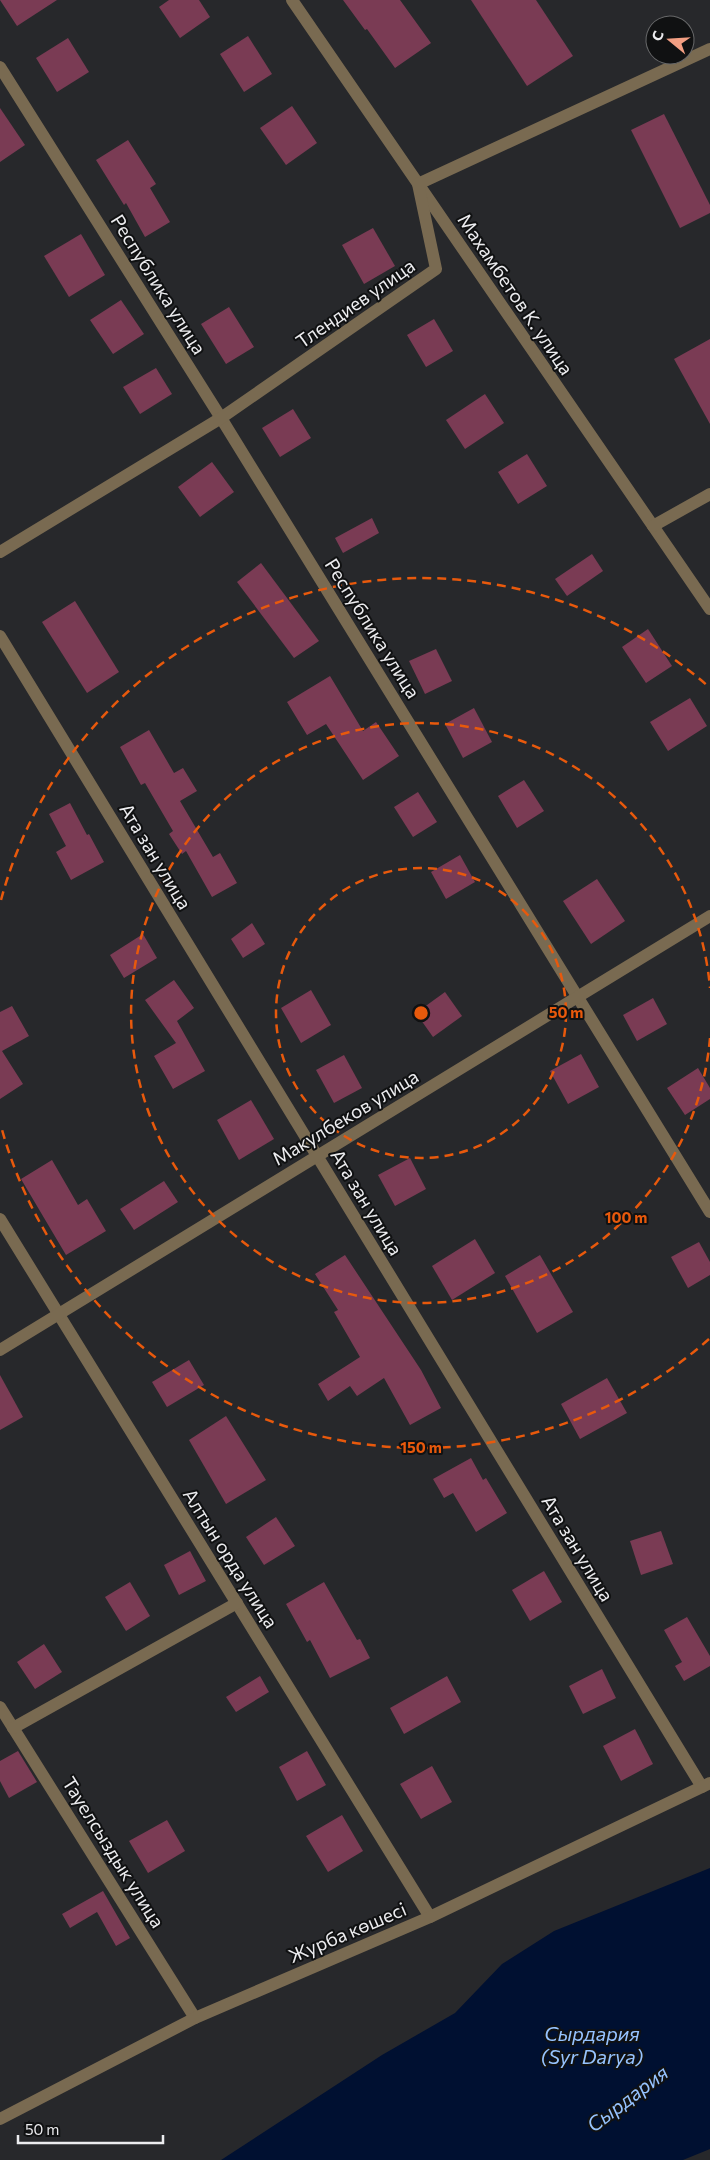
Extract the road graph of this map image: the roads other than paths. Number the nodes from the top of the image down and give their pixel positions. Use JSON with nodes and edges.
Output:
{"nodes":[{"id":1,"x":292,"y":0,"type":"edge"},
{"id":2,"x":710,"y":49,"type":"edge"},
{"id":3,"x":0,"y":67,"type":"edge"},
{"id":4,"x":418,"y":184,"type":"junction"},
{"id":5,"x":221,"y":418,"type":"junction"},
{"id":6,"x":710,"y":494,"type":"edge"},
{"id":7,"x":653,"y":526,"type":"junction"},
{"id":8,"x":0,"y":552,"type":"edge"},
{"id":9,"x":710,"y":609,"type":"edge"},
{"id":10,"x":0,"y":636,"type":"edge"},
{"id":11,"x":710,"y":916,"type":"edge"},
{"id":12,"x":578,"y":997,"type":"junction"},
{"id":13,"x":317,"y":1156,"type":"junction"},
{"id":14,"x":710,"y":1212,"type":"edge"},
{"id":15,"x":0,"y":1219,"type":"edge"},
{"id":16,"x":59,"y":1314,"type":"junction"},
{"id":17,"x":0,"y":1350,"type":"edge"},
{"id":18,"x":237,"y":1603,"type":"junction"},
{"id":19,"x":0,"y":1707,"type":"edge"},
{"id":20,"x":13,"y":1728,"type":"junction"},
{"id":21,"x":706,"y":1785,"type":"edge"},
{"id":22,"x":430,"y":1917,"type":"junction"},
{"id":23,"x":195,"y":2018,"type":"junction"},
{"id":24,"x":0,"y":2119,"type":"edge"}],
"edges":[{"from":1,"to":4,"type":"street","name":"Махамбетов К. улица"},
{"from":2,"to":4,"type":"street"},
{"from":3,"to":5,"type":"street","name":"Республика улица"},
{"from":4,"to":5,"type":"street","name":"Тлендиев улица"},
{"from":4,"to":7,"type":"street","name":"Махамбетов К. улица"},
{"from":5,"to":8,"type":"street","name":"Тлендиев улица"},
{"from":5,"to":12,"type":"street","name":"Республика улица"},
{"from":6,"to":7,"type":"street"},
{"from":7,"to":9,"type":"street","name":"Махамбетов К. улица"},
{"from":10,"to":13,"type":"street","name":"Ата зан улица"},
{"from":11,"to":12,"type":"street","name":"Макулбеков улица"},
{"from":12,"to":13,"type":"street","name":"Макулбеков улица"},
{"from":12,"to":14,"type":"street","name":"Республика улица"},
{"from":13,"to":16,"type":"street","name":"Макулбеков улица"},
{"from":13,"to":21,"type":"street","name":"Ата зан улица"},
{"from":15,"to":16,"type":"street","name":"Алтын орда улица"},
{"from":16,"to":17,"type":"street","name":"Макулбеков улица"},
{"from":16,"to":18,"type":"street","name":"Алтын орда улица"},
{"from":18,"to":20,"type":"street"},
{"from":18,"to":22,"type":"street","name":"Алтын орда улица"},
{"from":19,"to":20,"type":"street","name":"Тауелсыздык улица"},
{"from":20,"to":23,"type":"street","name":"Тауелсыздык улица"},
{"from":21,"to":22,"type":"street","name":"Журба көшесі"},
{"from":22,"to":23,"type":"street","name":"Журба көшесі"},
{"from":23,"to":24,"type":"street","name":"Журба көшесі"}]}
